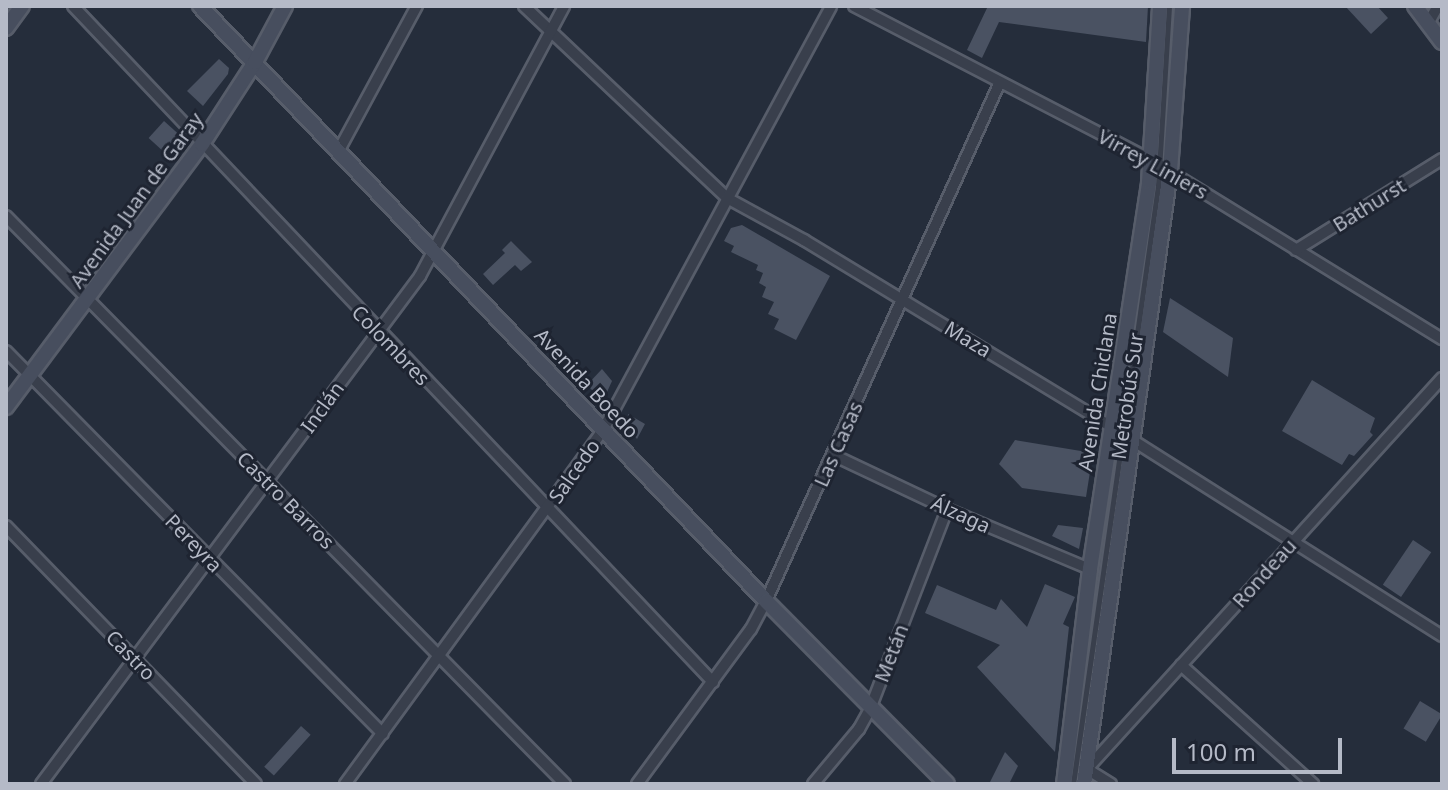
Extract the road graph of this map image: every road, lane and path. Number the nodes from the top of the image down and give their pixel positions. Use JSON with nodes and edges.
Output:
{"nodes":[{"id":1,"x":22,"y":6,"type":"edge"},
{"id":2,"x":73,"y":6,"type":"edge"},
{"id":3,"x":200,"y":6,"type":"edge"},
{"id":4,"x":285,"y":6,"type":"edge"},
{"id":5,"x":417,"y":6,"type":"edge"},
{"id":6,"x":524,"y":6,"type":"edge"},
{"id":7,"x":564,"y":6,"type":"edge"},
{"id":8,"x":831,"y":6,"type":"edge"},
{"id":9,"x":854,"y":6,"type":"edge"},
{"id":10,"x":1160,"y":6,"type":"edge"},
{"id":11,"x":1169,"y":6,"type":"edge"},
{"id":12,"x":1182,"y":6,"type":"edge"},
{"id":13,"x":1415,"y":6,"type":"edge"},
{"id":14,"x":1438,"y":6,"type":"edge"},
{"id":15,"x":1429,"y":22,"type":"junction"},
{"id":16,"x":6,"y":28,"type":"edge"},
{"id":17,"x":551,"y":32,"type":"junction"},
{"id":18,"x":1442,"y":42,"type":"edge"},
{"id":19,"x":255,"y":62,"type":"junction"},
{"id":20,"x":1000,"y":82,"type":"junction"},
{"id":21,"x":202,"y":144,"type":"junction"},
{"id":22,"x":339,"y":150,"type":"junction"},
{"id":23,"x":1442,"y":159,"type":"edge"},
{"id":24,"x":1160,"y":166,"type":"junction"},
{"id":25,"x":727,"y":198,"type":"junction"},
{"id":26,"x":6,"y":216,"type":"edge"},
{"id":27,"x":1296,"y":250,"type":"junction"},
{"id":28,"x":435,"y":251,"type":"junction"},
{"id":29,"x":90,"y":299,"type":"junction"},
{"id":30,"x":903,"y":299,"type":"junction"},
{"id":31,"x":378,"y":331,"type":"junction"},
{"id":32,"x":1442,"y":339,"type":"edge"},
{"id":33,"x":6,"y":351,"type":"edge"},
{"id":34,"x":30,"y":375,"type":"junction"},
{"id":35,"x":1442,"y":378,"type":"edge"},
{"id":36,"x":6,"y":407,"type":"edge"},
{"id":37,"x":603,"y":430,"type":"junction"},
{"id":38,"x":1122,"y":433,"type":"junction"},
{"id":39,"x":833,"y":455,"type":"junction"},
{"id":40,"x":267,"y":481,"type":"junction"},
{"id":41,"x":548,"y":509,"type":"junction"},
{"id":42,"x":947,"y":509,"type":"junction"},
{"id":43,"x":6,"y":526,"type":"edge"},
{"id":44,"x":1291,"y":544,"type":"junction"},
{"id":45,"x":209,"y":559,"type":"junction"},
{"id":46,"x":1090,"y":569,"type":"junction"},
{"id":47,"x":766,"y":601,"type":"junction"},
{"id":48,"x":1442,"y":636,"type":"edge"},
{"id":49,"x":441,"y":657,"type":"junction"},
{"id":50,"x":135,"y":659,"type":"junction"},
{"id":51,"x":1181,"y":665,"type":"junction"},
{"id":52,"x":713,"y":682,"type":"junction"},
{"id":53,"x":870,"y":709,"type":"junction"},
{"id":54,"x":383,"y":734,"type":"junction"},
{"id":55,"x":1086,"y":776,"type":"edge"},
{"id":56,"x":41,"y":784,"type":"edge"},
{"id":57,"x":256,"y":784,"type":"edge"},
{"id":58,"x":345,"y":784,"type":"edge"},
{"id":59,"x":565,"y":784,"type":"edge"},
{"id":60,"x":637,"y":784,"type":"edge"},
{"id":61,"x":813,"y":784,"type":"edge"},
{"id":62,"x":947,"y":784,"type":"edge"},
{"id":63,"x":1064,"y":784,"type":"edge"},
{"id":64,"x":1073,"y":784,"type":"edge"},
{"id":65,"x":1111,"y":784,"type":"edge"},
{"id":66,"x":1313,"y":784,"type":"edge"}],
"edges":[{"from":1,"to":16,"type":"main road"},
{"from":2,"to":21,"type":"street","name":"Colombres"},
{"from":3,"to":19,"type":"main road","name":"Avenida Boedo"},
{"from":4,"to":19,"type":"main road","name":"Avenida Juan de Garay"},
{"from":5,"to":22,"type":"street"},
{"from":6,"to":17,"type":"street","name":"Maza"},
{"from":7,"to":17,"type":"street","name":"Inclán"},
{"from":8,"to":25,"type":"street","name":"Salcedo"},
{"from":9,"to":20,"type":"street","name":"Virrey Liniers"},
{"from":10,"to":24,"type":"main road","name":"Avenida Chiclana"},
{"from":11,"to":24,"type":"lane"},
{"from":12,"to":24,"type":"main road","name":"Avenida Chiclana"},
{"from":13,"to":15,"type":"main road"},
{"from":14,"to":15,"type":"street"},
{"from":15,"to":18,"type":"main road"},
{"from":17,"to":25,"type":"street","name":"Maza"},
{"from":17,"to":28,"type":"street","name":"Inclán"},
{"from":19,"to":21,"type":"main road","name":"Avenida Juan de Garay"},
{"from":19,"to":22,"type":"main road","name":"Avenida Boedo"},
{"from":20,"to":24,"type":"street","name":"Virrey Liniers"},
{"from":20,"to":30,"type":"street","name":"Las Casas"},
{"from":21,"to":29,"type":"main road","name":"Avenida Juan de Garay"},
{"from":21,"to":31,"type":"street","name":"Colombres"},
{"from":22,"to":28,"type":"main road","name":"Avenida Boedo"},
{"from":23,"to":27,"type":"street","name":"Bathurst"},
{"from":24,"to":27,"type":"street","name":"Virrey Liniers"},
{"from":24,"to":38,"type":"main road","name":"Avenida Chiclana"},
{"from":24,"to":38,"type":"main road","name":"Avenida Chiclana"},
{"from":25,"to":30,"type":"street","name":"Maza"},
{"from":25,"to":37,"type":"street","name":"Salcedo"},
{"from":26,"to":29,"type":"street","name":"Castro Barros"},
{"from":27,"to":32,"type":"street","name":"Virrey Liniers"},
{"from":28,"to":31,"type":"street","name":"Inclán"},
{"from":28,"to":37,"type":"main road","name":"Avenida Boedo"},
{"from":29,"to":34,"type":"main road","name":"Avenida Juan de Garay"},
{"from":29,"to":40,"type":"street","name":"Castro Barros"},
{"from":30,"to":38,"type":"street","name":"Maza"},
{"from":30,"to":39,"type":"street","name":"Las Casas"},
{"from":31,"to":40,"type":"street","name":"Inclán"},
{"from":31,"to":41,"type":"street","name":"Colombres"},
{"from":33,"to":34,"type":"street","name":"Pereyra"},
{"from":34,"to":36,"type":"main road","name":"Avenida Juan de Garay"},
{"from":34,"to":45,"type":"street","name":"Pereyra"},
{"from":35,"to":44,"type":"street","name":"Rondeau"},
{"from":37,"to":41,"type":"street","name":"Salcedo"},
{"from":37,"to":47,"type":"main road","name":"Avenida Boedo"},
{"from":38,"to":44,"type":"street","name":"Maza"},
{"from":38,"to":46,"type":"main road","name":"Avenida Chiclana"},
{"from":38,"to":55,"type":"main road","name":"Avenida Chiclana"},
{"from":38,"to":64,"type":"lane","name":"Metrobús Sur"},
{"from":39,"to":42,"type":"street","name":"Álzaga"},
{"from":39,"to":47,"type":"street","name":"Las Casas"},
{"from":40,"to":45,"type":"street","name":"Inclán"},
{"from":40,"to":49,"type":"street","name":"Castro Barros"},
{"from":41,"to":49,"type":"street","name":"Salcedo"},
{"from":41,"to":52,"type":"street","name":"Colombres"},
{"from":42,"to":46,"type":"street","name":"Álzaga"},
{"from":42,"to":53,"type":"street","name":"Metán"},
{"from":43,"to":50,"type":"street","name":"Castro"},
{"from":44,"to":48,"type":"street","name":"Maza"},
{"from":44,"to":51,"type":"street","name":"Rondeau"},
{"from":45,"to":50,"type":"street","name":"Inclán"},
{"from":45,"to":54,"type":"street","name":"Pereyra"},
{"from":46,"to":63,"type":"main road","name":"Avenida Chiclana"},
{"from":47,"to":52,"type":"street","name":"Las Casas"},
{"from":47,"to":53,"type":"main road","name":"Avenida Boedo"},
{"from":49,"to":54,"type":"street","name":"Salcedo"},
{"from":49,"to":59,"type":"street","name":"Castro Barros"},
{"from":50,"to":56,"type":"street","name":"Inclán"},
{"from":50,"to":57,"type":"street","name":"Castro"},
{"from":51,"to":55,"type":"street","name":"Rondeau"},
{"from":51,"to":66,"type":"street"},
{"from":52,"to":60,"type":"street","name":"Las Casas"},
{"from":53,"to":61,"type":"street","name":"Metán"},
{"from":53,"to":62,"type":"main road","name":"Avenida Boedo"},
{"from":54,"to":58,"type":"street","name":"Salcedo"},
{"from":55,"to":65,"type":"street"}]}
